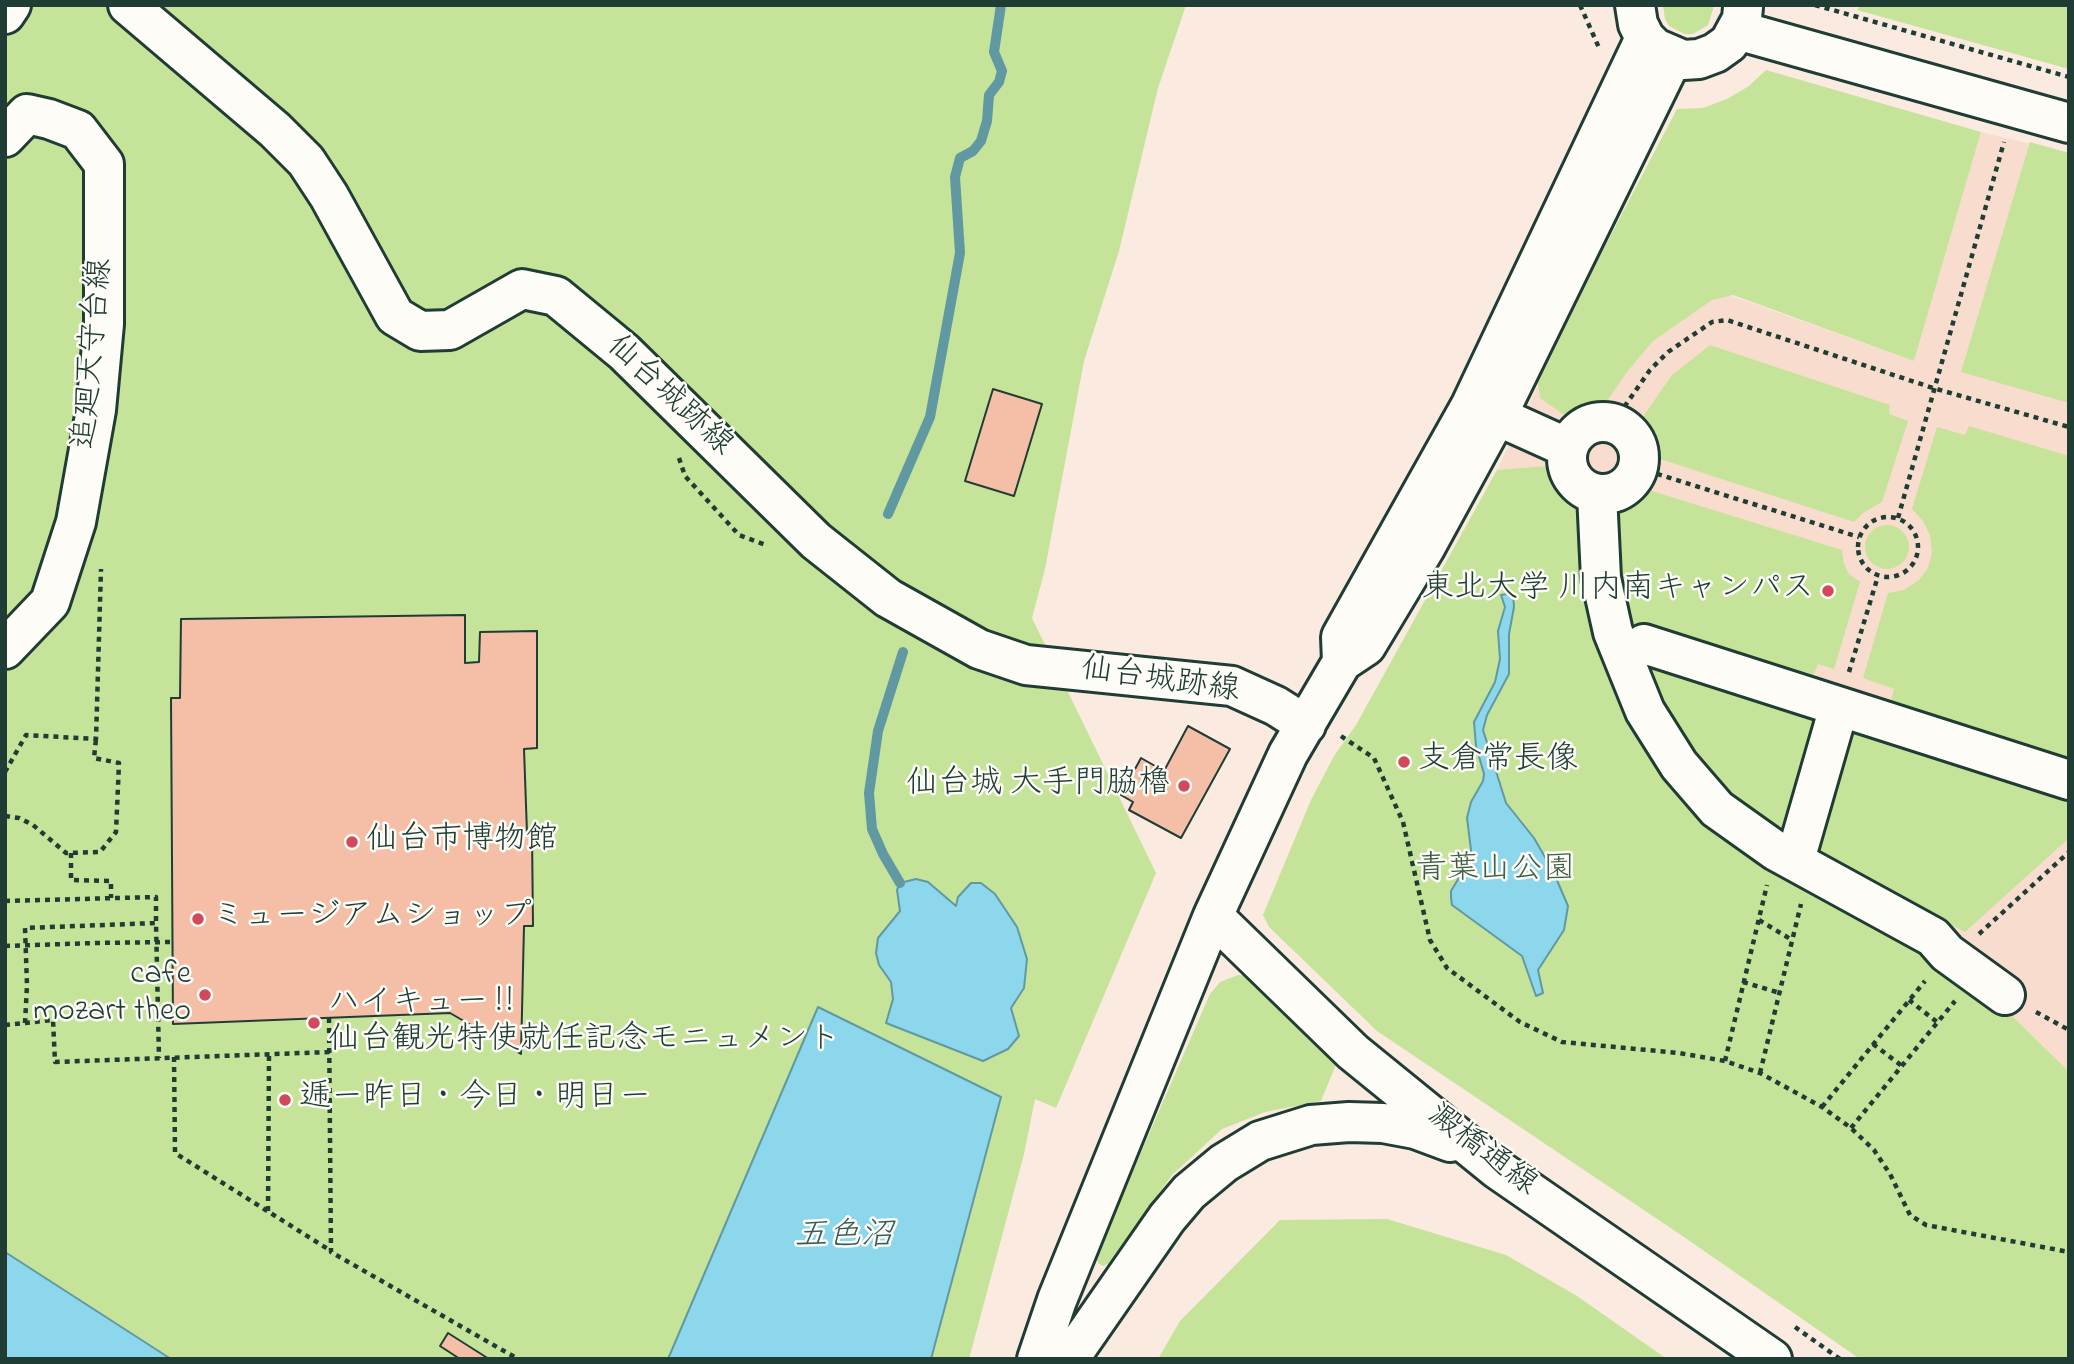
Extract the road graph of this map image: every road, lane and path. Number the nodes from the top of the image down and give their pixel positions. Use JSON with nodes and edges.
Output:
{"nodes":[{"id":1,"x":11,"y":5,"type":"edge"},
{"id":2,"x":128,"y":5,"type":"edge"},
{"id":3,"x":1815,"y":5,"type":"edge"},
{"id":4,"x":1843,"y":5,"type":"edge"},
{"id":5,"x":1839,"y":12,"type":"junction"},
{"id":6,"x":5,"y":14,"type":"edge"},
{"id":7,"x":1742,"y":14,"type":"edge"},
{"id":8,"x":1651,"y":33,"type":"edge"},
{"id":9,"x":2069,"y":77,"type":"edge"},
{"id":10,"x":2069,"y":97,"type":"edge"},
{"id":11,"x":2069,"y":123,"type":"edge"},
{"id":12,"x":5,"y":137,"type":"edge"},
{"id":13,"x":2004,"y":140,"type":"dead end"},
{"id":14,"x":1933,"y":388,"type":"junction"},
{"id":15,"x":1497,"y":416,"type":"junction"},
{"id":16,"x":1613,"y":423,"type":"junction"},
{"id":17,"x":2069,"y":427,"type":"edge"},
{"id":18,"x":1568,"y":448,"type":"junction"},
{"id":19,"x":1638,"y":468,"type":"junction"},
{"id":20,"x":1597,"y":494,"type":"junction"},
{"id":21,"x":1898,"y":518,"type":"junction"},
{"id":22,"x":1859,"y":537,"type":"junction"},
{"id":23,"x":101,"y":568,"type":"dead end"},
{"id":24,"x":1878,"y":576,"type":"junction"},
{"id":25,"x":1644,"y":644,"type":"dead end"},
{"id":26,"x":5,"y":649,"type":"edge"},
{"id":27,"x":1342,"y":662,"type":"junction"},
{"id":28,"x":1839,"y":707,"type":"junction"},
{"id":29,"x":1322,"y":730,"type":"junction"},
{"id":30,"x":96,"y":739,"type":"junction"},
{"id":31,"x":5,"y":772,"type":"edge"},
{"id":32,"x":2069,"y":780,"type":"edge"},
{"id":33,"x":5,"y":817,"type":"edge"},
{"id":34,"x":2069,"y":852,"type":"edge"},
{"id":35,"x":71,"y":853,"type":"junction"},
{"id":36,"x":1794,"y":860,"type":"junction"},
{"id":37,"x":111,"y":898,"type":"junction"},
{"id":38,"x":5,"y":901,"type":"edge"},
{"id":39,"x":1213,"y":916,"type":"junction"},
{"id":40,"x":1759,"y":920,"type":"junction"},
{"id":41,"x":156,"y":923,"type":"junction"},
{"id":42,"x":1792,"y":940,"type":"junction"},
{"id":43,"x":172,"y":942,"type":"dead end"},
{"id":44,"x":27,"y":945,"type":"junction"},
{"id":45,"x":5,"y":946,"type":"edge"},
{"id":46,"x":1970,"y":970,"type":"junction"},
{"id":47,"x":1743,"y":982,"type":"junction"},
{"id":48,"x":1780,"y":993,"type":"junction"},
{"id":49,"x":1909,"y":1000,"type":"junction"},
{"id":50,"x":329,"y":1018,"type":"dead end"},
{"id":51,"x":1937,"y":1022,"type":"junction"},
{"id":52,"x":25,"y":1023,"type":"junction"},
{"id":53,"x":5,"y":1025,"type":"edge"},
{"id":54,"x":1873,"y":1044,"type":"junction"},
{"id":55,"x":330,"y":1052,"type":"junction"},
{"id":56,"x":269,"y":1054,"type":"junction"},
{"id":57,"x":174,"y":1057,"type":"junction"},
{"id":58,"x":159,"y":1058,"type":"junction"},
{"id":59,"x":1725,"y":1061,"type":"junction"},
{"id":60,"x":1902,"y":1066,"type":"junction"},
{"id":61,"x":1760,"y":1073,"type":"junction"},
{"id":62,"x":1822,"y":1107,"type":"junction"},
{"id":63,"x":1851,"y":1128,"type":"junction"},
{"id":64,"x":1497,"y":1168,"type":"junction"},
{"id":65,"x":268,"y":1212,"type":"junction"},
{"id":66,"x":331,"y":1251,"type":"junction"},
{"id":67,"x":2069,"y":1252,"type":"edge"},
{"id":68,"x":518,"y":1359,"type":"edge"},
{"id":69,"x":1037,"y":1359,"type":"edge"},
{"id":70,"x":1069,"y":1359,"type":"edge"},
{"id":71,"x":1772,"y":1359,"type":"edge"}],
"edges":[{"from":1,"to":6,"type":"street"},
{"from":2,"to":29,"type":"street","name":"仙台城跡線"},
{"from":3,"to":5,"type":"path"},
{"from":4,"to":5,"type":"path"},
{"from":5,"to":9,"type":"path"},
{"from":7,"to":8,"type":"street"},
{"from":7,"to":10,"type":"street"},
{"from":7,"to":11,"type":"street"},
{"from":8,"to":15,"type":"street"},
{"from":8,"to":27,"type":"street"},
{"from":12,"to":26,"type":"street","name":"追廻天守台線"},
{"from":13,"to":14,"type":"path"},
{"from":14,"to":16,"type":"path"},
{"from":14,"to":17,"type":"path"},
{"from":14,"to":21,"type":"path"},
{"from":15,"to":18,"type":"street"},
{"from":15,"to":27,"type":"street"},
{"from":16,"to":18,"type":"street"},
{"from":16,"to":19,"type":"street"},
{"from":18,"to":20,"type":"street"},
{"from":19,"to":20,"type":"street"},
{"from":19,"to":22,"type":"path"},
{"from":20,"to":36,"type":"street"},
{"from":21,"to":22,"type":"path"},
{"from":21,"to":24,"type":"path"},
{"from":22,"to":24,"type":"path"},
{"from":23,"to":30,"type":"path"},
{"from":24,"to":28,"type":"path"},
{"from":25,"to":28,"type":"street"},
{"from":27,"to":29,"type":"street"},
{"from":28,"to":32,"type":"street"},
{"from":28,"to":36,"type":"street"},
{"from":29,"to":39,"type":"street"},
{"from":29,"to":59,"type":"path"},
{"from":30,"to":31,"type":"path"},
{"from":30,"to":35,"type":"path"},
{"from":33,"to":35,"type":"path"},
{"from":34,"to":46,"type":"path"},
{"from":35,"to":37,"type":"path"},
{"from":36,"to":40,"type":"path"},
{"from":36,"to":42,"type":"path"},
{"from":36,"to":46,"type":"street"},
{"from":37,"to":38,"type":"path"},
{"from":37,"to":41,"type":"path"},
{"from":39,"to":64,"type":"street","name":"澱橋通線"},
{"from":39,"to":69,"type":"street"},
{"from":40,"to":42,"type":"path"},
{"from":40,"to":47,"type":"path"},
{"from":41,"to":44,"type":"path"},
{"from":41,"to":58,"type":"path"},
{"from":42,"to":48,"type":"path"},
{"from":43,"to":44,"type":"path","bridge":true},
{"from":44,"to":45,"type":"path"},
{"from":44,"to":52,"type":"path"},
{"from":46,"to":49,"type":"path"},
{"from":46,"to":51,"type":"path"},
{"from":47,"to":48,"type":"path"},
{"from":47,"to":59,"type":"path"},
{"from":48,"to":61,"type":"path"},
{"from":49,"to":51,"type":"path"},
{"from":49,"to":54,"type":"path"},
{"from":50,"to":55,"type":"path"},
{"from":51,"to":60,"type":"path"},
{"from":52,"to":53,"type":"path"},
{"from":52,"to":58,"type":"path"},
{"from":54,"to":60,"type":"path"},
{"from":54,"to":62,"type":"path"},
{"from":55,"to":56,"type":"path"},
{"from":55,"to":66,"type":"path"},
{"from":56,"to":57,"type":"path"},
{"from":56,"to":65,"type":"path"},
{"from":57,"to":58,"type":"path"},
{"from":57,"to":65,"type":"path"},
{"from":59,"to":61,"type":"path"},
{"from":60,"to":63,"type":"path"},
{"from":61,"to":62,"type":"path"},
{"from":62,"to":63,"type":"path"},
{"from":63,"to":67,"type":"path"},
{"from":64,"to":70,"type":"street"},
{"from":64,"to":71,"type":"street","name":"澱橋通線"},
{"from":65,"to":66,"type":"path"},
{"from":66,"to":68,"type":"path"}]}
